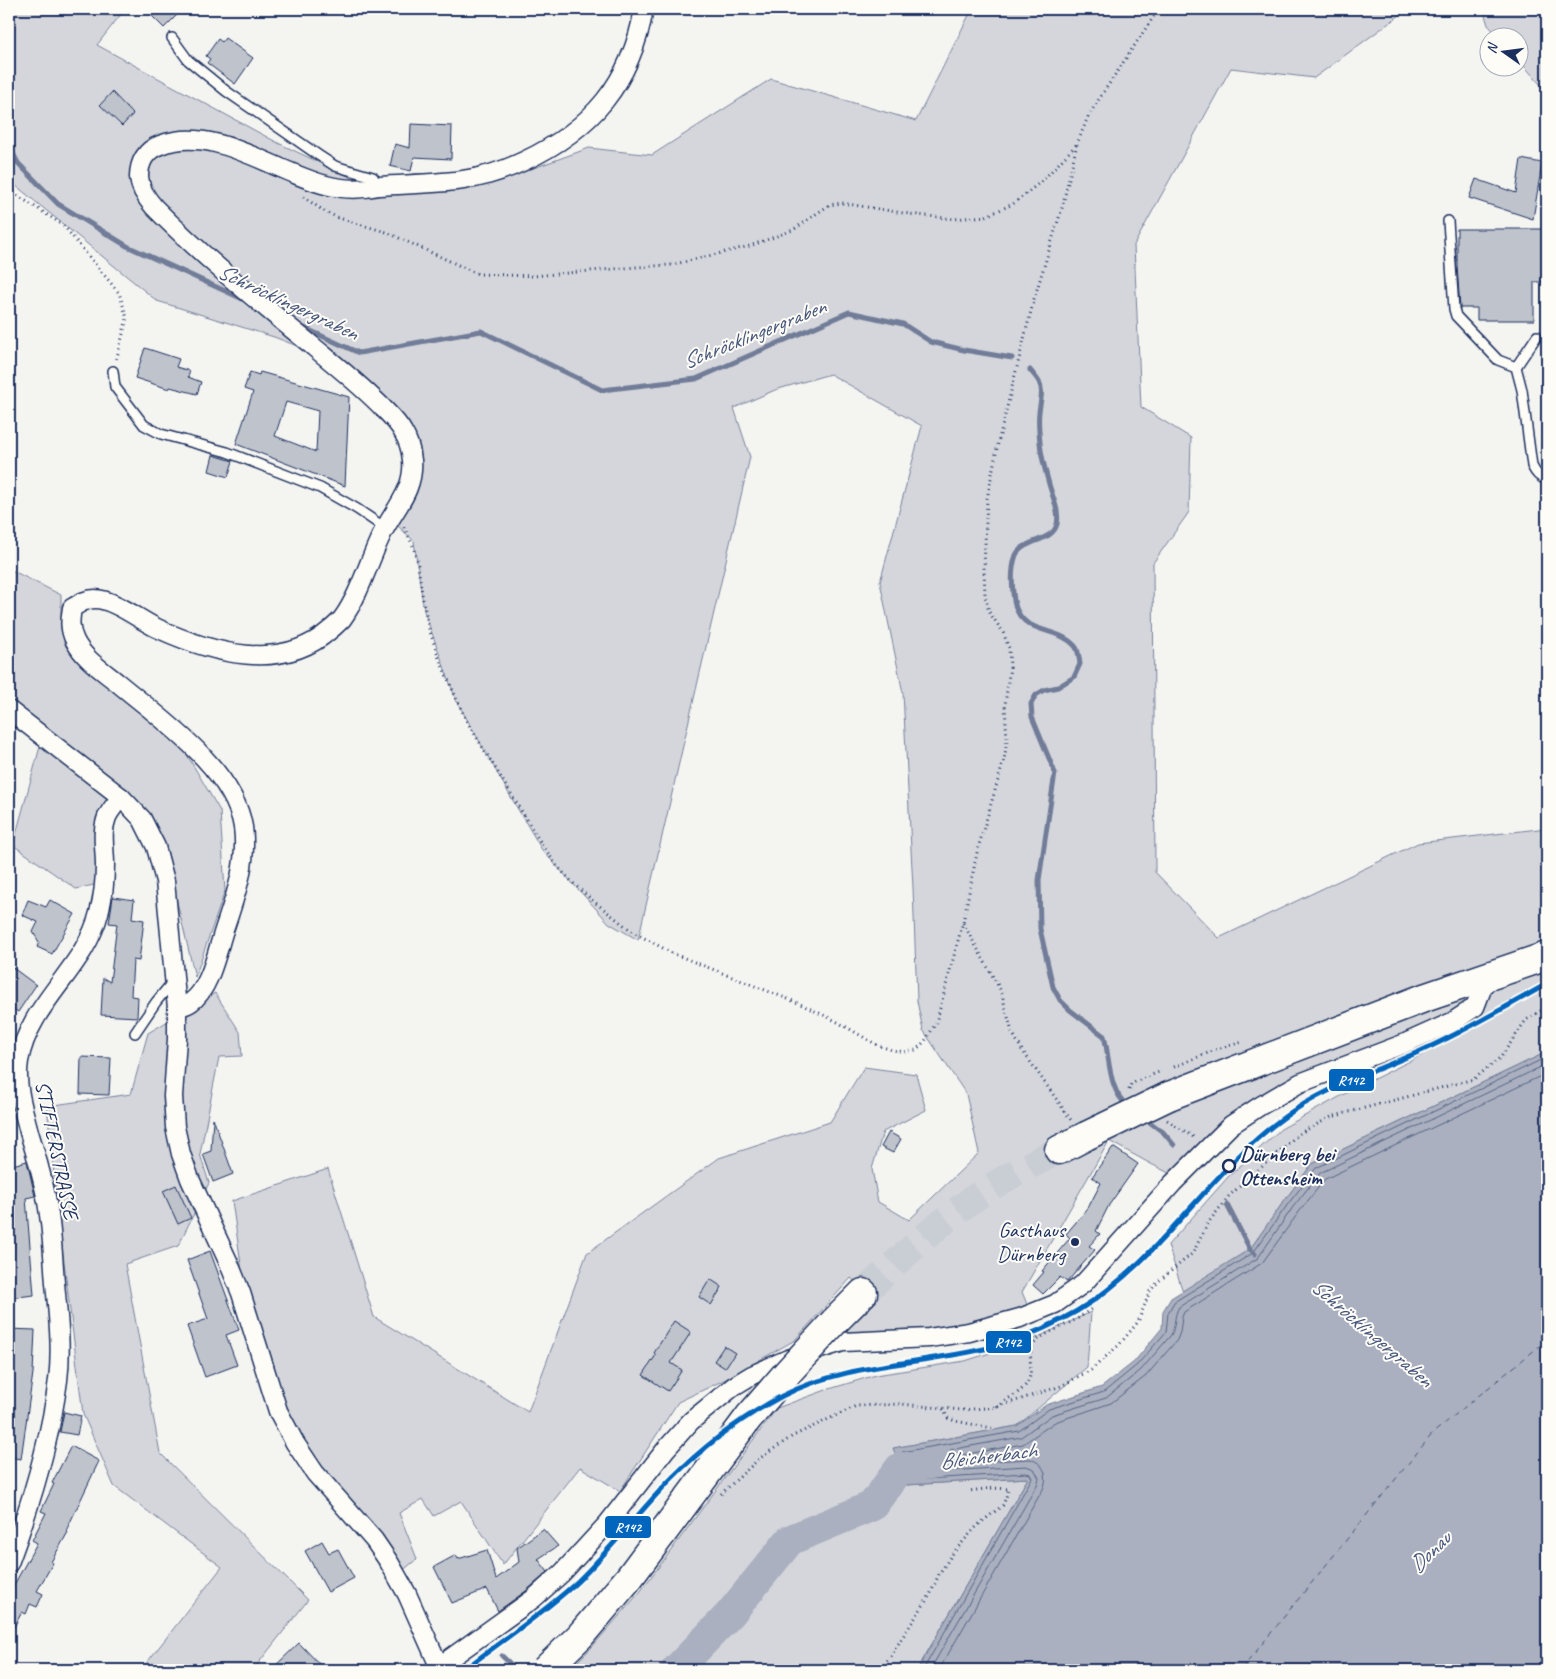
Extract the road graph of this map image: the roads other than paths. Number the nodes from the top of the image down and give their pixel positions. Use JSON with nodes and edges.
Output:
{"nodes":[{"id":1,"x":644,"y":9,"type":"edge"},
{"id":2,"x":172,"y":38,"type":"dead end"},
{"id":3,"x":378,"y":186,"type":"junction"},
{"id":4,"x":1448,"y":221,"type":"dead end"},
{"id":5,"x":1537,"y":336,"type":"dead end"},
{"id":6,"x":1516,"y":367,"type":"junction"},
{"id":7,"x":113,"y":371,"type":"road end"},
{"id":8,"x":1547,"y":480,"type":"edge"},
{"id":9,"x":389,"y":521,"type":"junction"},
{"id":10,"x":9,"y":710,"type":"edge"},
{"id":11,"x":121,"y":797,"type":"junction"},
{"id":12,"x":1547,"y":956,"type":"edge"},
{"id":13,"x":1487,"y":976,"type":"junction"},
{"id":14,"x":174,"y":980,"type":"junction"},
{"id":15,"x":177,"y":1008,"type":"junction"},
{"id":16,"x":135,"y":1033,"type":"dead end"},
{"id":17,"x":1059,"y":1150,"type":"tunnel mouth"},
{"id":18,"x":863,"y":1293,"type":"tunnel mouth"},
{"id":19,"x":9,"y":1563,"type":"edge"},
{"id":20,"x":436,"y":1668,"type":"edge"},
{"id":21,"x":545,"y":1670,"type":"edge"}],
"edges":[{"from":1,"to":3,"type":"street"},
{"from":2,"to":3,"type":"lane"},
{"from":3,"to":9,"type":"street"},
{"from":4,"to":6,"type":"lane"},
{"from":5,"to":6,"type":"lane"},
{"from":6,"to":8,"type":"lane"},
{"from":7,"to":9,"type":"lane"},
{"from":9,"to":15,"type":"street"},
{"from":10,"to":11,"type":"street"},
{"from":11,"to":14,"type":"street"},
{"from":11,"to":19,"type":"street","name":"STIFTERSTRASSE"},
{"from":12,"to":13,"type":"main road"},
{"from":13,"to":17,"type":"main road","bridge":true},
{"from":13,"to":20,"type":"street"},
{"from":14,"to":15,"type":"street"},
{"from":14,"to":16,"type":"lane"},
{"from":15,"to":20,"type":"street"},
{"from":18,"to":21,"type":"main road","bridge":true}]}
